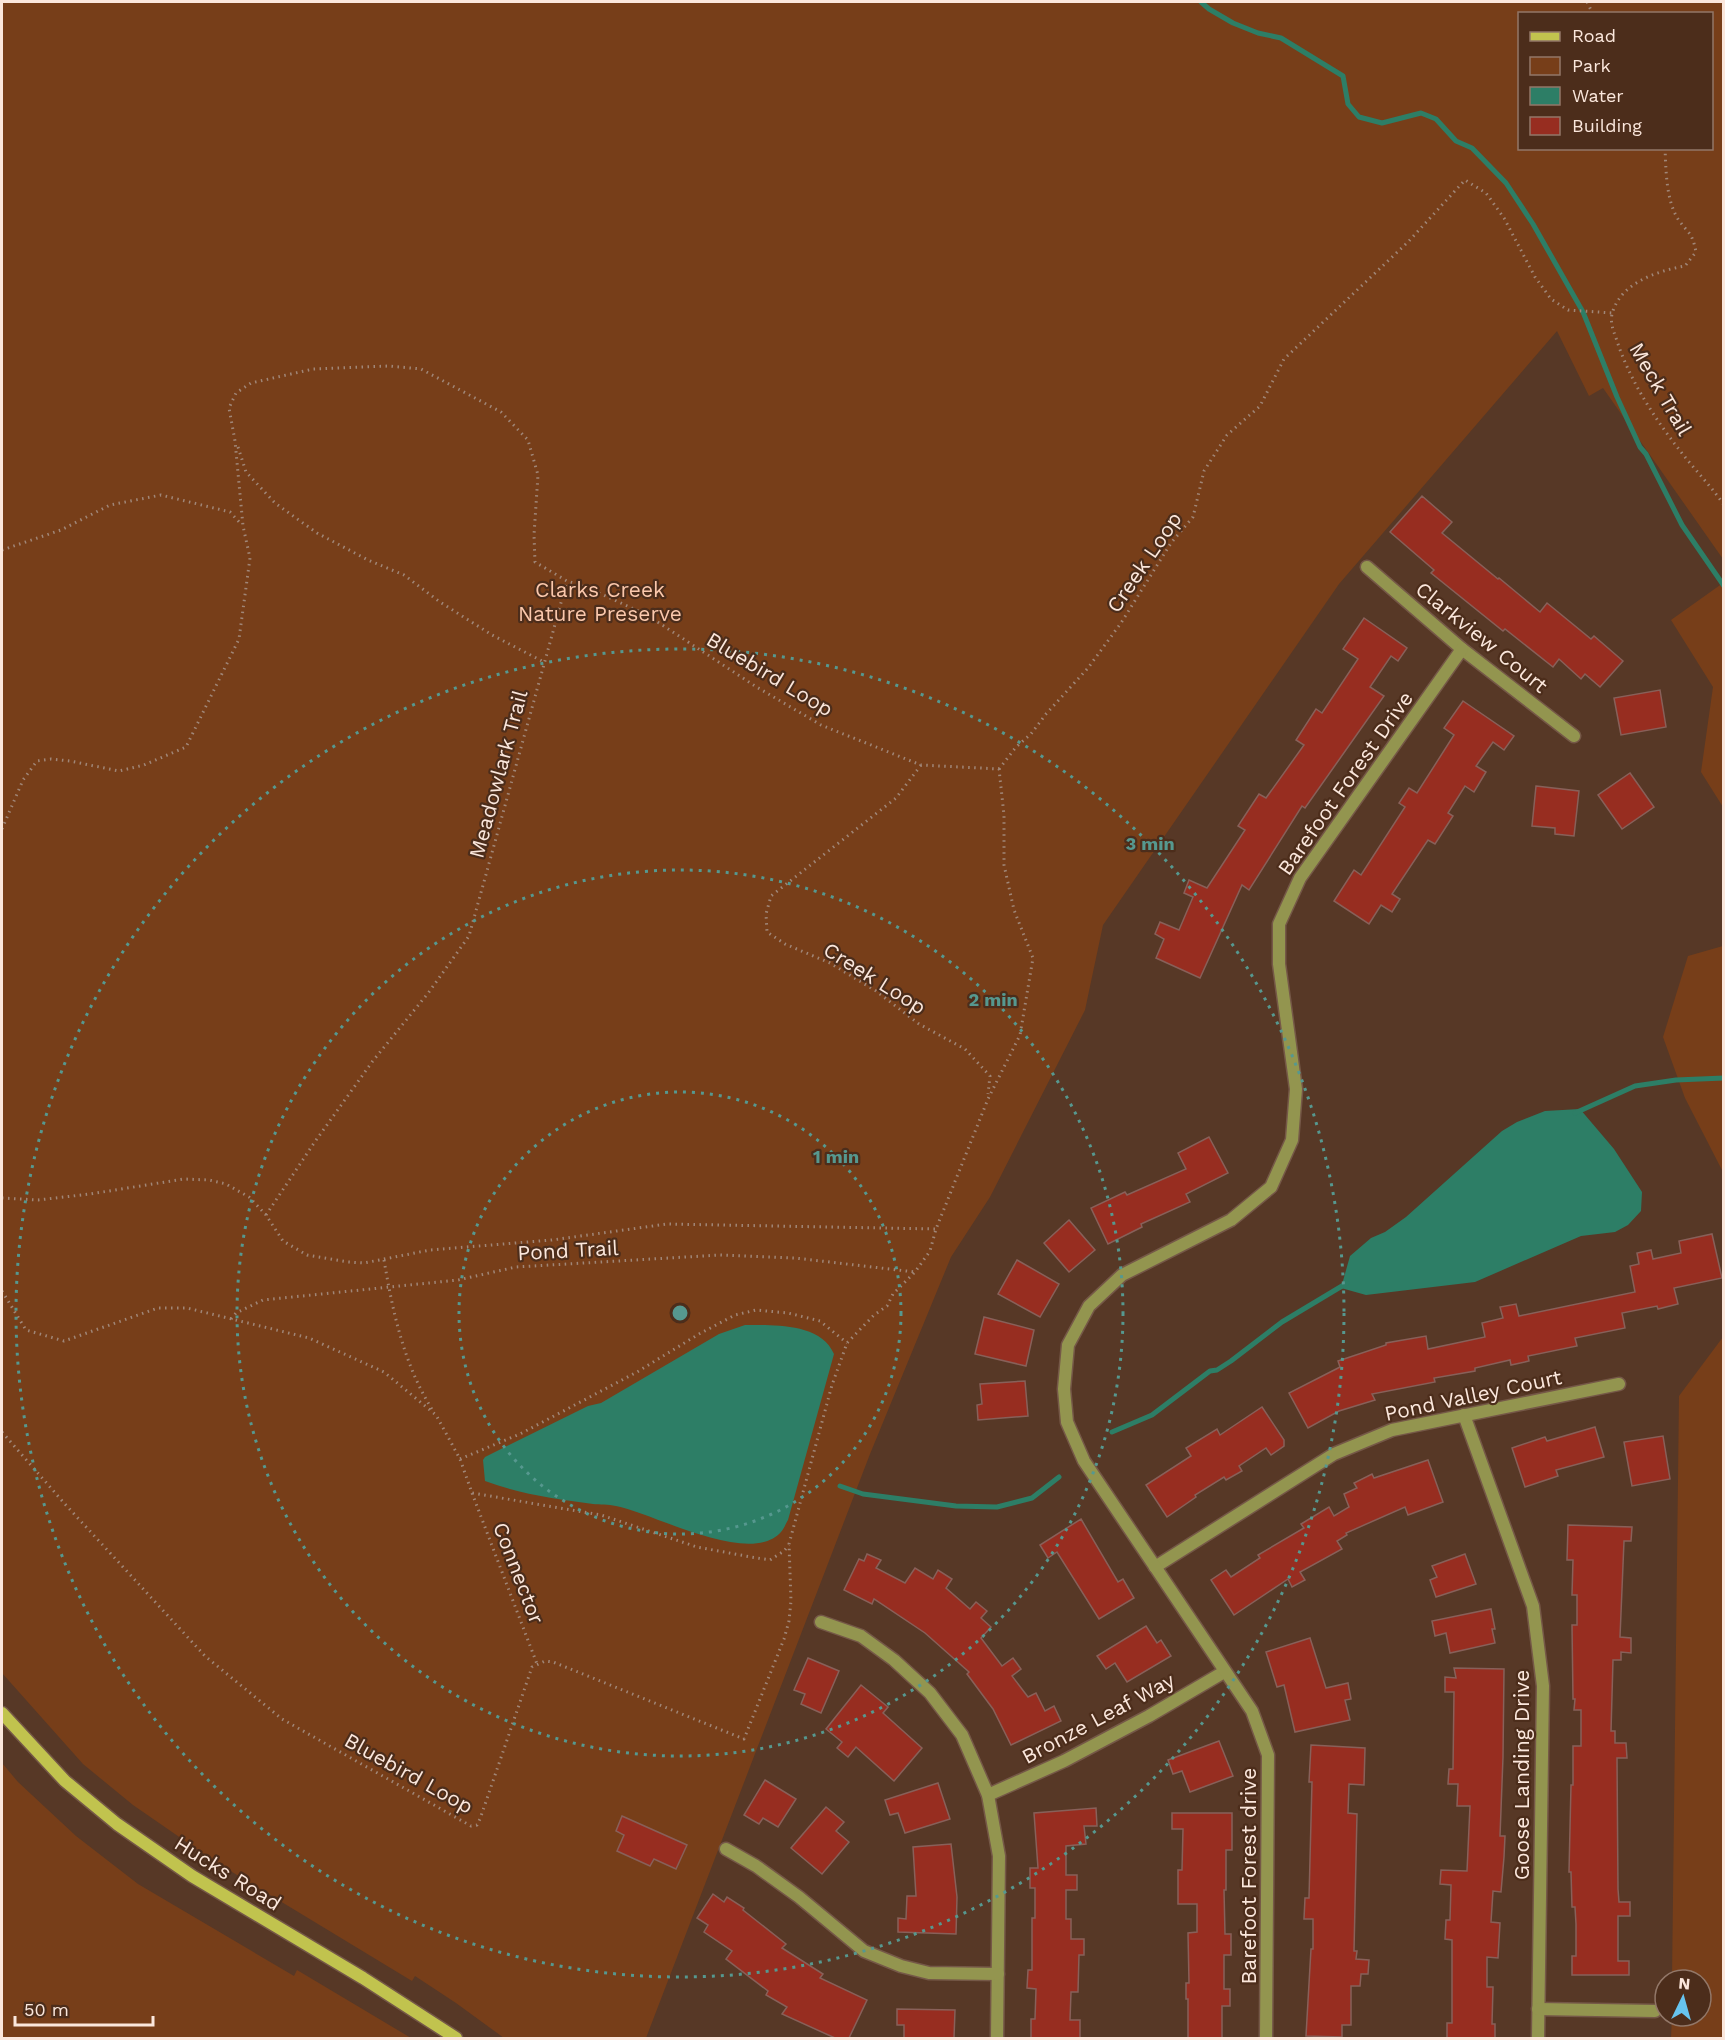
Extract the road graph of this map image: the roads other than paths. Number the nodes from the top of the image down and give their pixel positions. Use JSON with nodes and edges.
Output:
{"nodes":[{"id":1,"x":1367,"y":567,"type":"dead end"},
{"id":2,"x":1462,"y":649,"type":"junction"},
{"id":3,"x":1574,"y":736,"type":"dead end"},
{"id":4,"x":1619,"y":1384,"type":"dead end"},
{"id":5,"x":1464,"y":1415,"type":"junction"},
{"id":6,"x":1155,"y":1567,"type":"junction"},
{"id":7,"x":821,"y":1622,"type":"dead end"},
{"id":8,"x":1224,"y":1672,"type":"junction"},
{"id":9,"x":2,"y":1713,"type":"edge"},
{"id":10,"x":988,"y":1795,"type":"junction"},
{"id":11,"x":726,"y":1849,"type":"dead end"},
{"id":12,"x":998,"y":1974,"type":"junction"},
{"id":13,"x":1538,"y":2009,"type":"junction"},
{"id":14,"x":1653,"y":2011,"type":"edge"},
{"id":15,"x":456,"y":2038,"type":"edge"},
{"id":16,"x":997,"y":2038,"type":"edge"},
{"id":17,"x":1266,"y":2038,"type":"edge"},
{"id":18,"x":1538,"y":2038,"type":"edge"}],
"edges":[{"from":1,"to":2,"type":"street","name":"Clarkview Court"},
{"from":2,"to":3,"type":"street","name":"Clarkview Court"},
{"from":2,"to":6,"type":"street","name":"Barefoot Forest Drive"},
{"from":4,"to":5,"type":"street","name":"Pond Valley Court"},
{"from":5,"to":6,"type":"street","name":"Pond Valley Court"},
{"from":5,"to":13,"type":"street","name":"Goose Landing Drive"},
{"from":6,"to":8,"type":"street","name":"Barefoot Forest drive"},
{"from":7,"to":10,"type":"street"},
{"from":8,"to":10,"type":"street","name":"Bronze Leaf Way"},
{"from":8,"to":17,"type":"street","name":"Barefoot Forest drive"},
{"from":9,"to":15,"type":"main road","name":"Hucks Road"},
{"from":10,"to":12,"type":"street"},
{"from":11,"to":12,"type":"street"},
{"from":12,"to":16,"type":"street"},
{"from":13,"to":14,"type":"street"},
{"from":13,"to":18,"type":"street","name":"Goose Landing Drive"}]}
